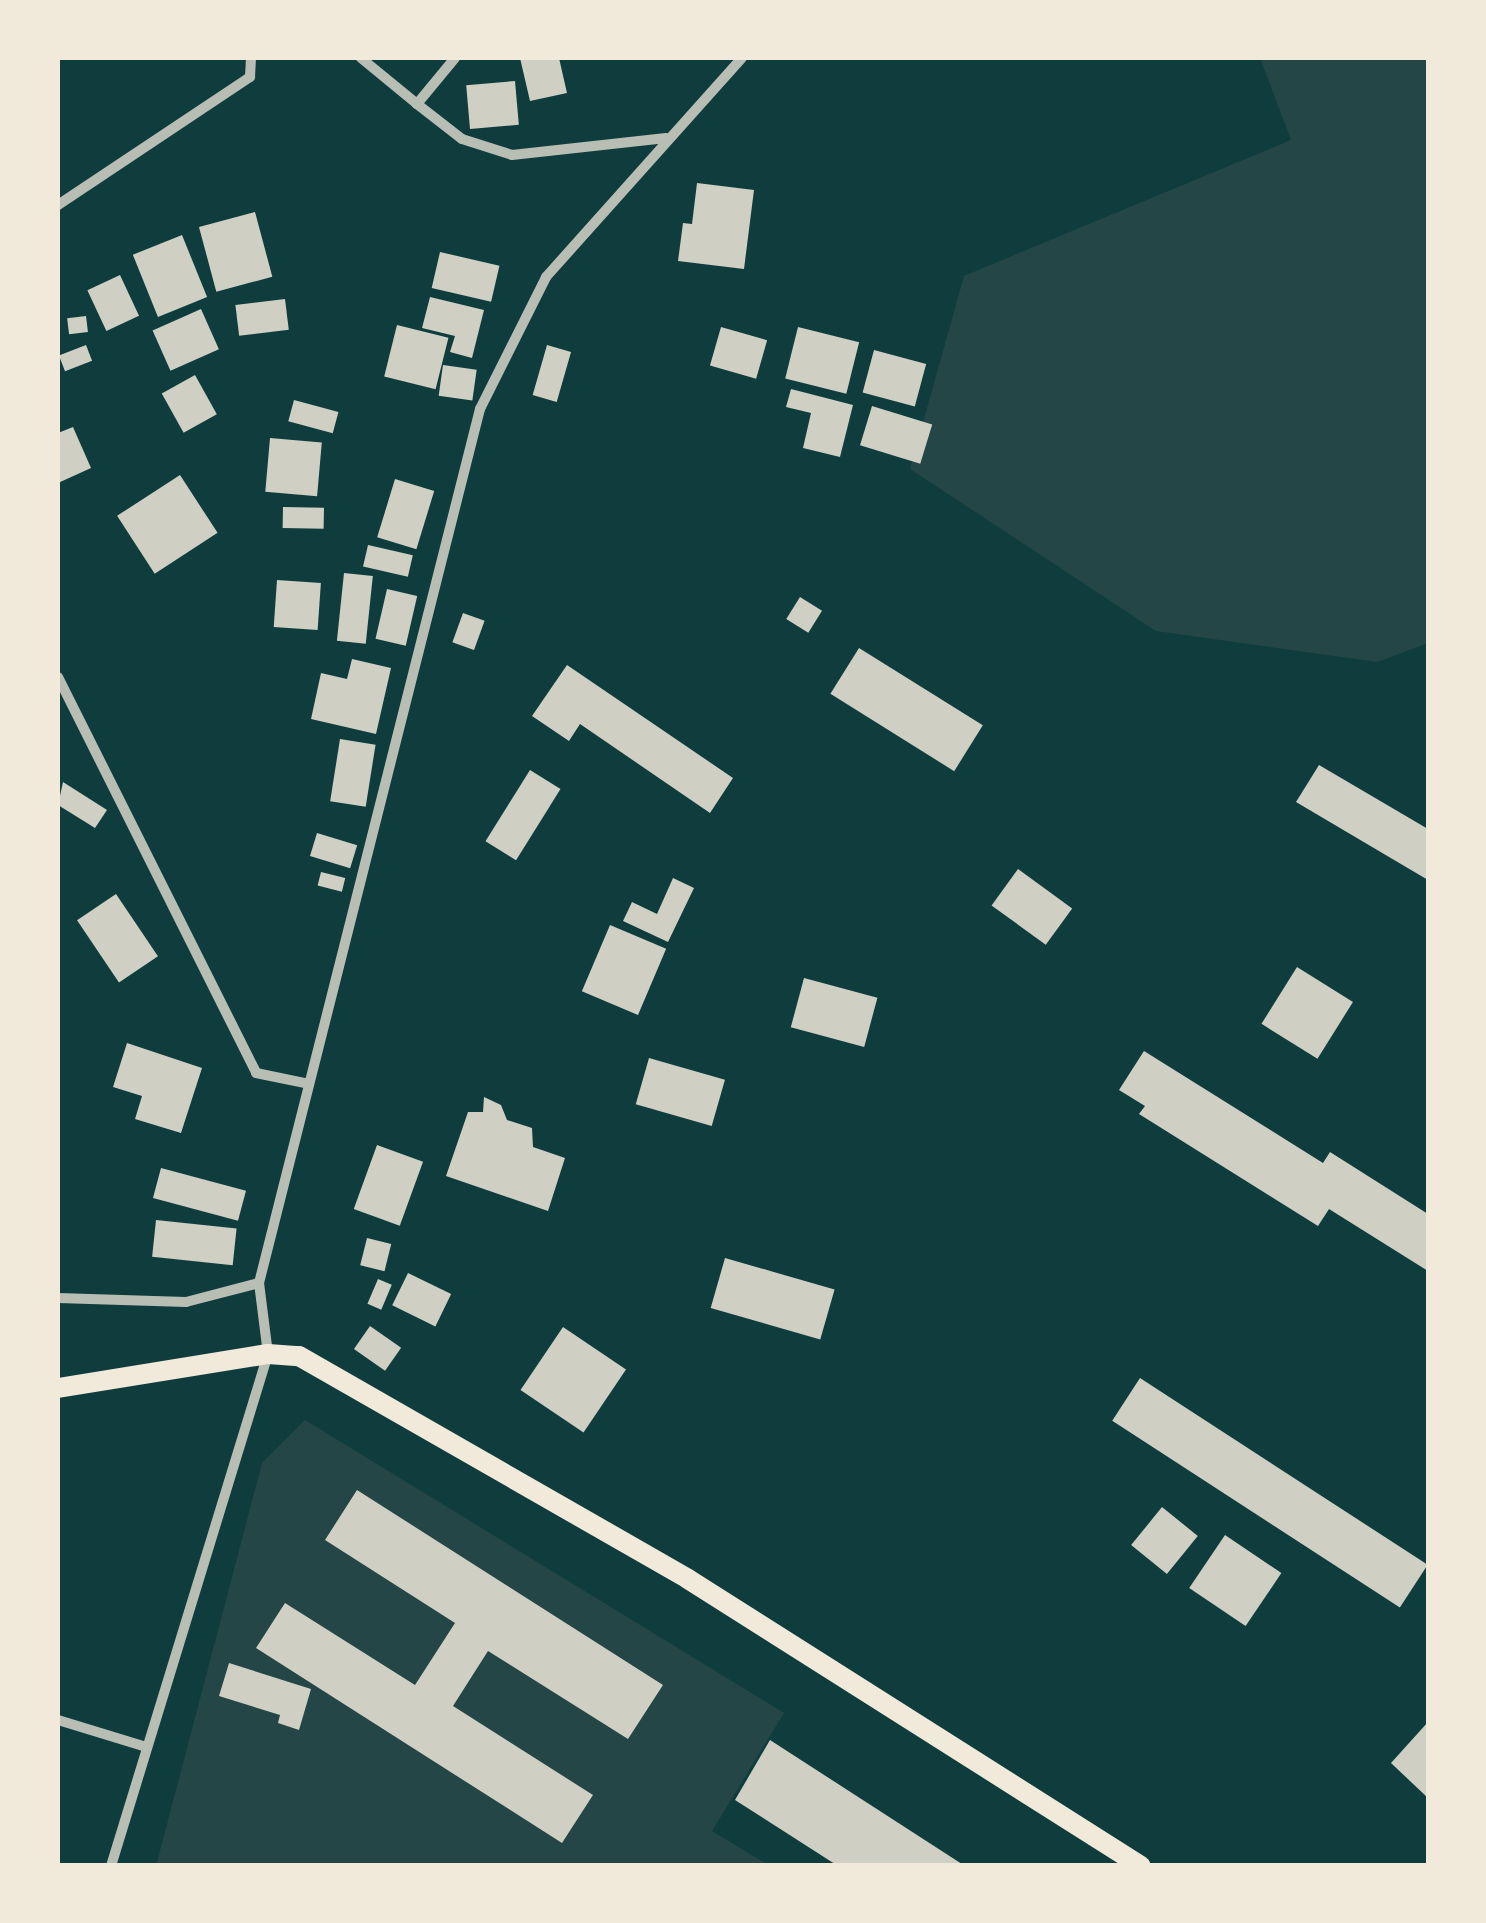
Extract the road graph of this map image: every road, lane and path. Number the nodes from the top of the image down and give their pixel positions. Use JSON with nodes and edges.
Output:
{"nodes":[{"id":1,"x":250,"y":58,"type":"edge"},
{"id":2,"x":362,"y":58,"type":"edge"},
{"id":3,"x":455,"y":58,"type":"edge"},
{"id":4,"x":742,"y":58,"type":"edge"},
{"id":5,"x":417,"y":104,"type":"junction"},
{"id":6,"x":667,"y":138,"type":"junction"},
{"id":7,"x":58,"y":205,"type":"edge"},
{"id":8,"x":58,"y":677,"type":"edge"},
{"id":9,"x":310,"y":1084,"type":"junction"},
{"id":10,"x":259,"y":1282,"type":"junction"},
{"id":11,"x":58,"y":1298,"type":"edge"},
{"id":12,"x":268,"y":1354,"type":"junction"},
{"id":13,"x":58,"y":1388,"type":"edge"},
{"id":14,"x":58,"y":1720,"type":"edge"},
{"id":15,"x":144,"y":1746,"type":"junction"},
{"id":16,"x":111,"y":1866,"type":"edge"},
{"id":17,"x":1141,"y":1866,"type":"edge"}],
"edges":[{"from":1,"to":7,"type":"street"},
{"from":2,"to":5,"type":"street"},
{"from":3,"to":5,"type":"street"},
{"from":4,"to":6,"type":"street"},
{"from":5,"to":6,"type":"street"},
{"from":6,"to":9,"type":"street"},
{"from":8,"to":9,"type":"street"},
{"from":9,"to":10,"type":"street"},
{"from":10,"to":11,"type":"street"},
{"from":10,"to":12,"type":"street"},
{"from":12,"to":13,"type":"main road"},
{"from":12,"to":15,"type":"street"},
{"from":12,"to":17,"type":"main road"},
{"from":14,"to":15,"type":"street"},
{"from":15,"to":16,"type":"street"}]}
